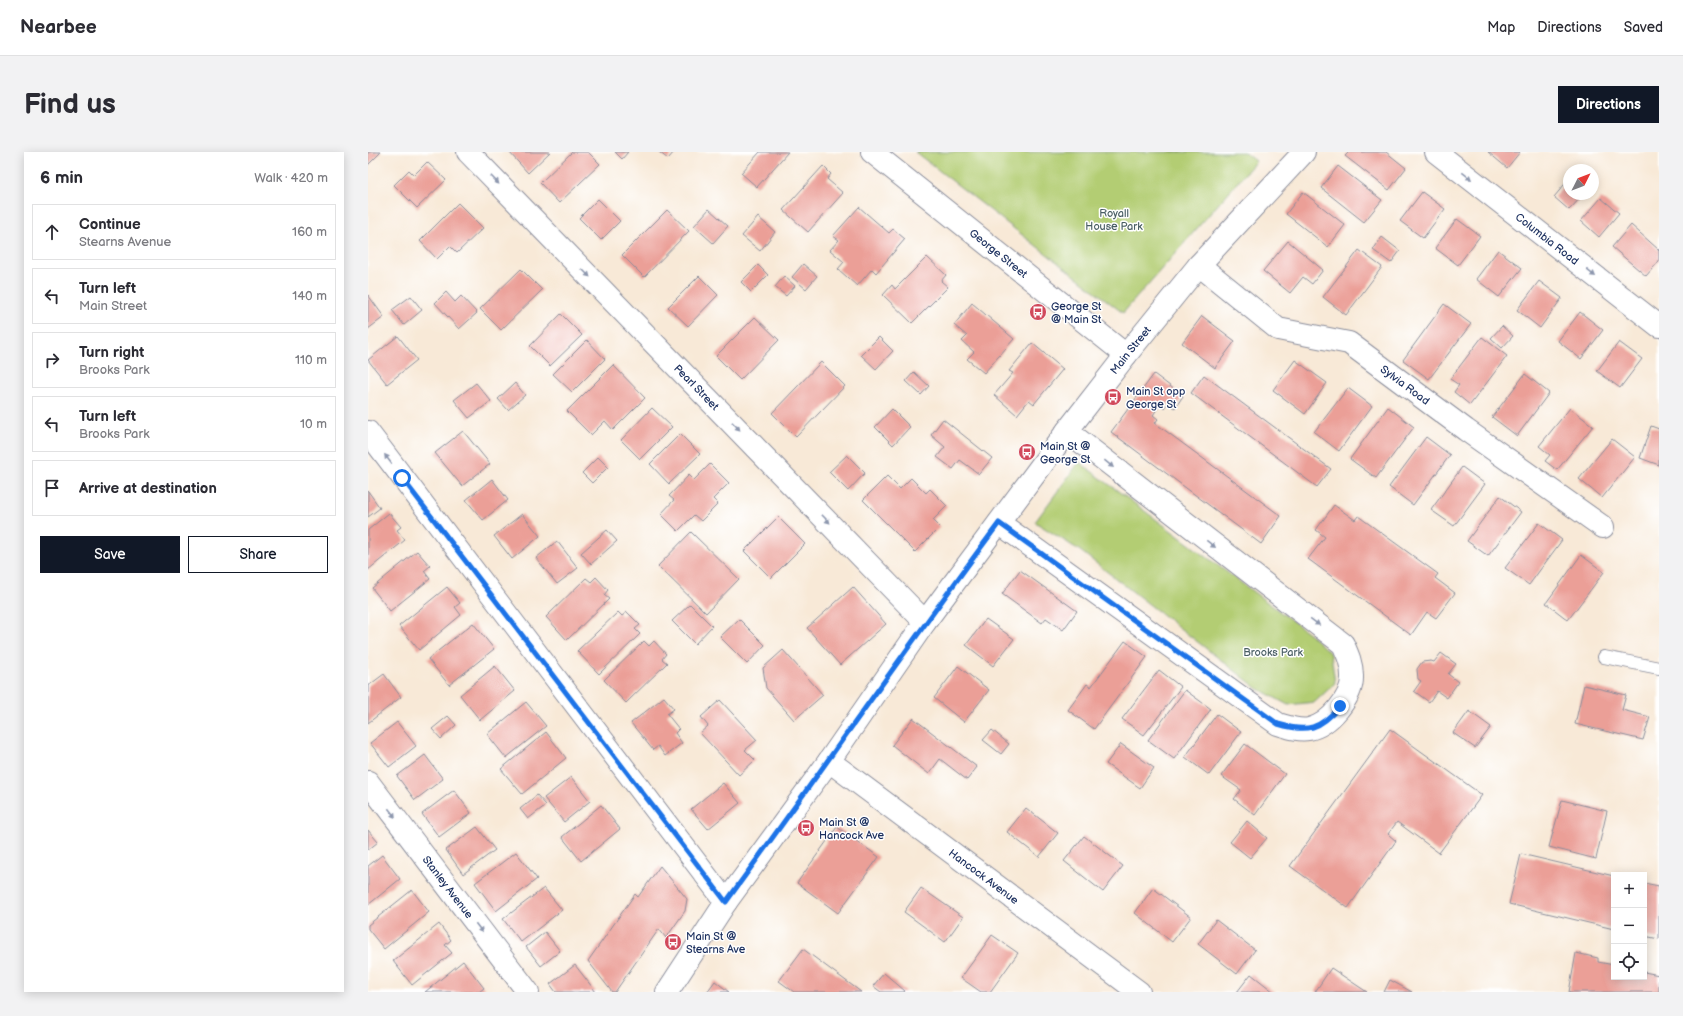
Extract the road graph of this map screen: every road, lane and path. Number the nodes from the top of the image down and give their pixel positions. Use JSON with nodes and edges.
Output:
{"nodes":[{"id":1,"x":468,"y":152,"type":"edge"},
{"id":2,"x":872,"y":152,"type":"edge"},
{"id":3,"x":1304,"y":152,"type":"edge"},
{"id":4,"x":1436,"y":152,"type":"edge"},
{"id":5,"x":1199,"y":265,"type":"junction"},
{"id":6,"x":1659,"y":326,"type":"edge"},
{"id":7,"x":1126,"y":355,"type":"junction"},
{"id":8,"x":1067,"y":431,"type":"junction"},
{"id":9,"x":368,"y":432,"type":"edge"},
{"id":10,"x":999,"y":523,"type":"junction"},
{"id":11,"x":1603,"y":527,"type":"dead end"},
{"id":12,"x":925,"y":622,"type":"junction"},
{"id":13,"x":1604,"y":657,"type":"dead end"},
{"id":14,"x":1659,"y":668,"type":"edge"},
{"id":15,"x":829,"y":761,"type":"junction"},
{"id":16,"x":368,"y":782,"type":"edge"},
{"id":17,"x":726,"y":902,"type":"junction"},
{"id":18,"x":528,"y":992,"type":"edge"},
{"id":19,"x":667,"y":992,"type":"edge"},
{"id":20,"x":1139,"y":992,"type":"edge"}],
"edges":[{"from":1,"to":12,"type":"street","name":"Pearl Street","one_way":true},
{"from":2,"to":7,"type":"street","name":"George Street"},
{"from":3,"to":5,"type":"street","name":"Main Street"},
{"from":4,"to":6,"type":"street","name":"Columbia Road","one_way":true},
{"from":5,"to":7,"type":"street","name":"Main Street"},
{"from":5,"to":11,"type":"street","name":"Sylvia Road"},
{"from":7,"to":8,"type":"street","name":"Main Street"},
{"from":8,"to":10,"type":"street","name":"Main Street"},
{"from":8,"to":10,"type":"street","one_way":true},
{"from":17,"to":9,"type":"street","one_way":true},
{"from":10,"to":12,"type":"street","name":"Main Street"},
{"from":12,"to":15,"type":"street","name":"Main Street"},
{"from":13,"to":14,"type":"lane"},
{"from":15,"to":17,"type":"street","name":"Main Street"},
{"from":15,"to":20,"type":"street","name":"Hancock Avenue"},
{"from":16,"to":18,"type":"street","name":"Stanley Avenue","one_way":true},
{"from":17,"to":19,"type":"street","name":"Main Street"}]}
